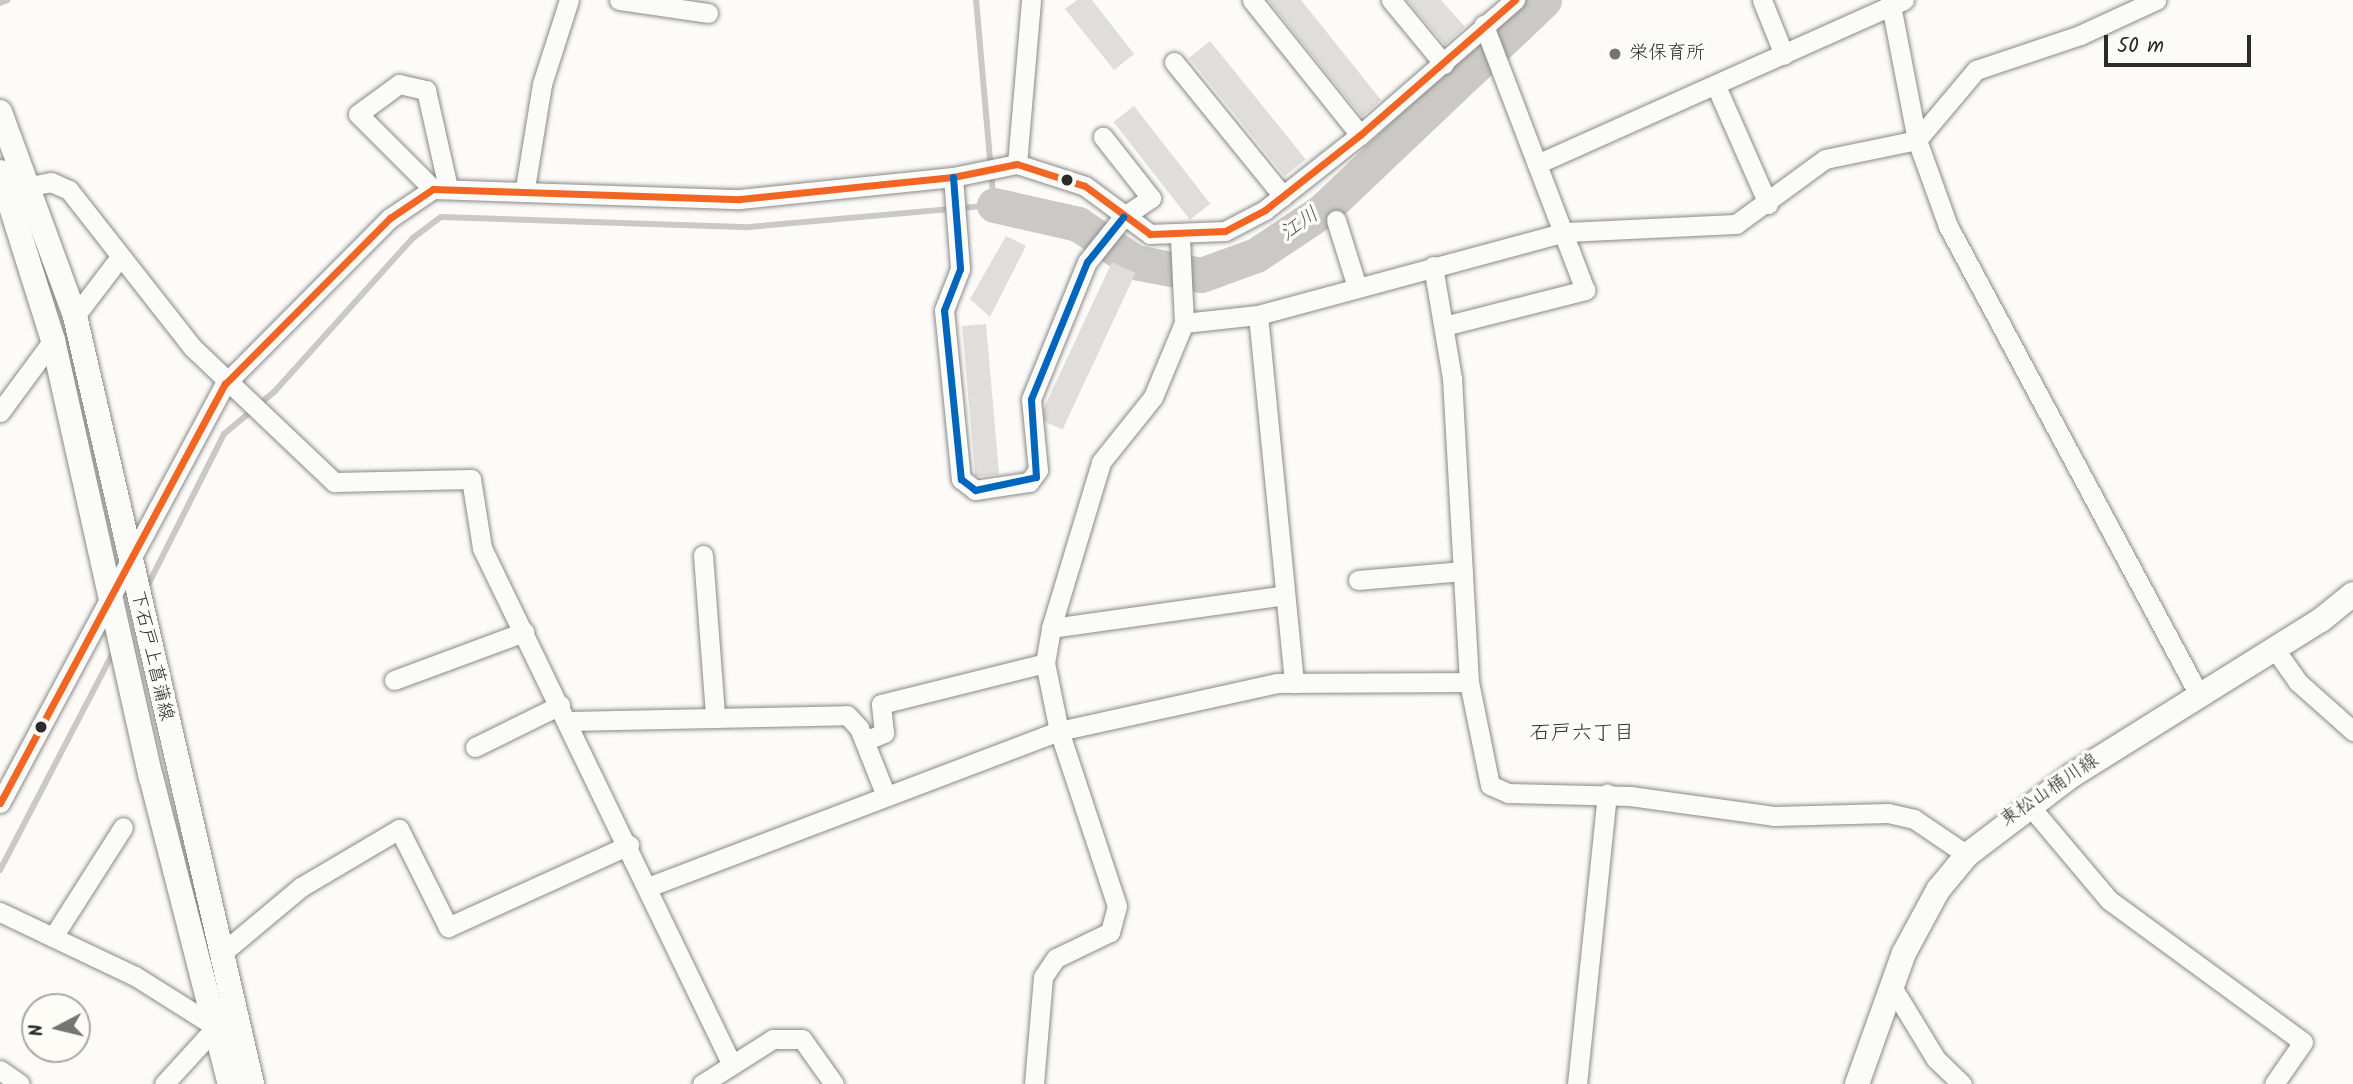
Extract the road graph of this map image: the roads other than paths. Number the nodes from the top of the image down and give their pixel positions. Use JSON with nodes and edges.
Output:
{"nodes":[{"id":1,"x":569,"y":0,"type":"edge"},
{"id":2,"x":619,"y":0,"type":"edge"},
{"id":3,"x":1031,"y":0,"type":"edge"},
{"id":4,"x":1252,"y":0,"type":"edge"},
{"id":5,"x":1391,"y":0,"type":"edge"},
{"id":6,"x":1515,"y":0,"type":"edge"},
{"id":7,"x":1762,"y":0,"type":"edge"},
{"id":8,"x":2156,"y":0,"type":"edge"},
{"id":9,"x":1895,"y":2,"type":"edge"},
{"id":10,"x":708,"y":13,"type":"dead end"},
{"id":11,"x":1484,"y":25,"type":"junction"},
{"id":12,"x":1784,"y":55,"type":"junction"},
{"id":13,"x":1174,"y":62,"type":"dead end"},
{"id":14,"x":1444,"y":64,"type":"junction"},
{"id":15,"x":1716,"y":86,"type":"junction"},
{"id":16,"x":0,"y":112,"type":"edge"},
{"id":17,"x":1360,"y":135,"type":"junction"},
{"id":18,"x":1103,"y":137,"type":"dead end"},
{"id":19,"x":1917,"y":140,"type":"junction"},
{"id":20,"x":1017,"y":163,"type":"junction"},
{"id":21,"x":1537,"y":163,"type":"junction"},
{"id":22,"x":953,"y":177,"type":"junction"},
{"id":23,"x":13,"y":184,"type":"edge"},
{"id":24,"x":440,"y":188,"type":"junction"},
{"id":25,"x":525,"y":188,"type":"junction"},
{"id":26,"x":1283,"y":196,"type":"junction"},
{"id":27,"x":1768,"y":204,"type":"junction"},
{"id":28,"x":1123,"y":217,"type":"junction"},
{"id":29,"x":1336,"y":220,"type":"dead end"},
{"id":30,"x":1565,"y":232,"type":"junction"},
{"id":31,"x":1180,"y":237,"type":"junction"},
{"id":32,"x":120,"y":257,"type":"junction"},
{"id":33,"x":1433,"y":265,"type":"junction"},
{"id":34,"x":1357,"y":287,"type":"junction"},
{"id":35,"x":1258,"y":315,"type":"junction"},
{"id":36,"x":75,"y":316,"type":"junction"},
{"id":37,"x":1184,"y":323,"type":"junction"},
{"id":38,"x":1444,"y":326,"type":"junction"},
{"id":39,"x":54,"y":340,"type":"junction"},
{"id":40,"x":225,"y":384,"type":"junction"},
{"id":41,"x":0,"y":412,"type":"edge"},
{"id":42,"x":703,"y":555,"type":"dead end"},
{"id":43,"x":130,"y":561,"type":"junction"},
{"id":44,"x":1463,"y":571,"type":"junction"},
{"id":45,"x":1358,"y":580,"type":"dead end"},
{"id":46,"x":2353,"y":594,"type":"edge"},
{"id":47,"x":1286,"y":595,"type":"junction"},
{"id":48,"x":109,"y":597,"type":"junction"},
{"id":49,"x":1051,"y":628,"type":"junction"},
{"id":50,"x":524,"y":632,"type":"junction"},
{"id":51,"x":2274,"y":648,"type":"junction"},
{"id":52,"x":1045,"y":663,"type":"junction"},
{"id":53,"x":394,"y":680,"type":"dead end"},
{"id":54,"x":1469,"y":682,"type":"junction"},
{"id":55,"x":1294,"y":683,"type":"junction"},
{"id":56,"x":2198,"y":693,"type":"junction"},
{"id":57,"x":564,"y":713,"type":"junction"},
{"id":58,"x":715,"y":716,"type":"junction"},
{"id":59,"x":1059,"y":731,"type":"junction"},
{"id":60,"x":2353,"y":731,"type":"edge"},
{"id":61,"x":864,"y":741,"type":"junction"},
{"id":62,"x":475,"y":747,"type":"dead end"},
{"id":63,"x":1607,"y":794,"type":"junction"},
{"id":64,"x":886,"y":796,"type":"junction"},
{"id":65,"x":0,"y":803,"type":"edge"},
{"id":66,"x":2029,"y":805,"type":"junction"},
{"id":67,"x":123,"y":827,"type":"dead end"},
{"id":68,"x":629,"y":845,"type":"junction"},
{"id":69,"x":1967,"y":855,"type":"junction"},
{"id":70,"x":649,"y":887,"type":"junction"},
{"id":71,"x":0,"y":912,"type":"edge"},
{"id":72,"x":53,"y":937,"type":"junction"},
{"id":73,"x":222,"y":953,"type":"junction"},
{"id":74,"x":1892,"y":987,"type":"junction"},
{"id":75,"x":216,"y":1027,"type":"junction"},
{"id":76,"x":732,"y":1065,"type":"junction"},
{"id":77,"x":0,"y":1070,"type":"edge"},
{"id":78,"x":20,"y":1084,"type":"edge"},
{"id":79,"x":164,"y":1084,"type":"edge"},
{"id":80,"x":230,"y":1084,"type":"edge"},
{"id":81,"x":252,"y":1084,"type":"edge"},
{"id":82,"x":702,"y":1084,"type":"edge"},
{"id":83,"x":834,"y":1084,"type":"edge"},
{"id":84,"x":1034,"y":1084,"type":"edge"},
{"id":85,"x":1577,"y":1084,"type":"edge"},
{"id":86,"x":1857,"y":1084,"type":"edge"},
{"id":87,"x":1962,"y":1084,"type":"edge"},
{"id":88,"x":2274,"y":1084,"type":"edge"}],
"edges":[{"from":1,"to":25,"type":"street"},
{"from":2,"to":10,"type":"street"},
{"from":3,"to":20,"type":"street"},
{"from":4,"to":17,"type":"street"},
{"from":5,"to":14,"type":"street"},
{"from":6,"to":11,"type":"street"},
{"from":7,"to":12,"type":"street"},
{"from":8,"to":19,"type":"street"},
{"from":9,"to":12,"type":"street"},
{"from":9,"to":19,"type":"street"},
{"from":11,"to":14,"type":"street"},
{"from":11,"to":21,"type":"street"},
{"from":12,"to":15,"type":"street"},
{"from":13,"to":26,"type":"street"},
{"from":14,"to":17,"type":"street"},
{"from":15,"to":21,"type":"street"},
{"from":15,"to":27,"type":"street"},
{"from":16,"to":23,"type":"main road","name":"下石戸上菖蒲線"},
{"from":17,"to":26,"type":"street"},
{"from":18,"to":28,"type":"street"},
{"from":19,"to":27,"type":"street"},
{"from":19,"to":56,"type":"street"},
{"from":20,"to":22,"type":"street"},
{"from":20,"to":28,"type":"street"},
{"from":21,"to":30,"type":"street"},
{"from":22,"to":25,"type":"street"},
{"from":22,"to":28,"type":"street"},
{"from":23,"to":32,"type":"street"},
{"from":23,"to":36,"type":"main road","name":"下石戸上菖蒲線"},
{"from":23,"to":39,"type":"main road","name":"下石戸上菖蒲線"},
{"from":24,"to":24,"type":"street"},
{"from":24,"to":25,"type":"street"},
{"from":24,"to":40,"type":"street"},
{"from":26,"to":31,"type":"street"},
{"from":27,"to":30,"type":"street"},
{"from":28,"to":31,"type":"street"},
{"from":29,"to":34,"type":"street"},
{"from":30,"to":33,"type":"street"},
{"from":30,"to":38,"type":"street"},
{"from":31,"to":37,"type":"street"},
{"from":32,"to":36,"type":"street"},
{"from":32,"to":40,"type":"street"},
{"from":33,"to":34,"type":"street"},
{"from":33,"to":38,"type":"street"},
{"from":34,"to":35,"type":"street"},
{"from":35,"to":37,"type":"street"},
{"from":35,"to":47,"type":"street"},
{"from":36,"to":39,"type":"main road"},
{"from":36,"to":43,"type":"main road","name":"下石戸上菖蒲線"},
{"from":37,"to":49,"type":"street"},
{"from":38,"to":44,"type":"street"},
{"from":39,"to":41,"type":"street"},
{"from":39,"to":48,"type":"main road","name":"下石戸上菖蒲線"},
{"from":40,"to":43,"type":"street"},
{"from":40,"to":50,"type":"street"},
{"from":42,"to":58,"type":"street"},
{"from":43,"to":48,"type":"street"},
{"from":43,"to":73,"type":"main road","name":"下石戸上菖蒲線"},
{"from":44,"to":45,"type":"street"},
{"from":44,"to":54,"type":"street"},
{"from":46,"to":51,"type":"main road","name":"東松山桶川線"},
{"from":47,"to":49,"type":"street"},
{"from":47,"to":55,"type":"street"},
{"from":48,"to":65,"type":"street"},
{"from":48,"to":75,"type":"main road","name":"下石戸上菖蒲線"},
{"from":49,"to":52,"type":"street"},
{"from":50,"to":53,"type":"street"},
{"from":50,"to":57,"type":"street"},
{"from":51,"to":56,"type":"main road","name":"東松山桶川線"},
{"from":51,"to":60,"type":"street"},
{"from":52,"to":59,"type":"street"},
{"from":52,"to":61,"type":"street"},
{"from":54,"to":55,"type":"street"},
{"from":54,"to":63,"type":"street"},
{"from":55,"to":59,"type":"street"},
{"from":56,"to":66,"type":"main road","name":"東松山桶川線"},
{"from":57,"to":58,"type":"street"},
{"from":57,"to":62,"type":"street"},
{"from":57,"to":68,"type":"street"},
{"from":58,"to":61,"type":"street"},
{"from":59,"to":64,"type":"street"},
{"from":59,"to":84,"type":"street"},
{"from":61,"to":64,"type":"street"},
{"from":63,"to":69,"type":"street"},
{"from":63,"to":85,"type":"street"},
{"from":64,"to":70,"type":"street"},
{"from":66,"to":69,"type":"main road","name":"東松山桶川線"},
{"from":66,"to":88,"type":"street"},
{"from":67,"to":72,"type":"street"},
{"from":68,"to":70,"type":"street"},
{"from":68,"to":73,"type":"street"},
{"from":69,"to":74,"type":"main road","name":"東松山桶川線"},
{"from":70,"to":76,"type":"street"},
{"from":71,"to":72,"type":"street"},
{"from":72,"to":75,"type":"street"},
{"from":73,"to":81,"type":"main road","name":"下石戸上菖蒲線"},
{"from":74,"to":86,"type":"main road","name":"東松山桶川線"},
{"from":74,"to":87,"type":"street"},
{"from":75,"to":79,"type":"street"},
{"from":75,"to":80,"type":"main road","name":"下石戸上菖蒲線"},
{"from":76,"to":82,"type":"street"},
{"from":76,"to":83,"type":"street"},
{"from":77,"to":78,"type":"street"}]}
